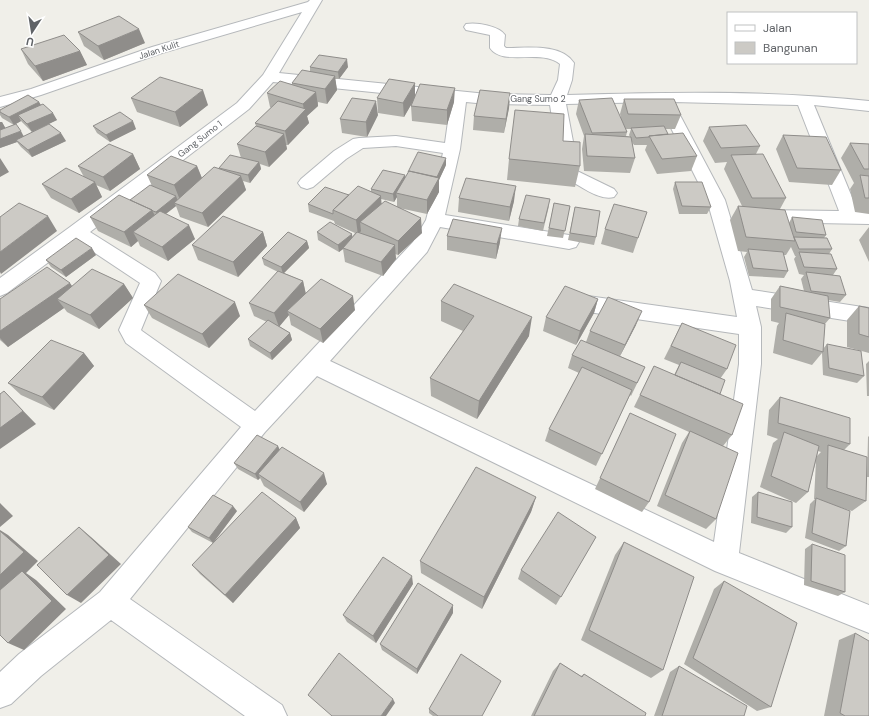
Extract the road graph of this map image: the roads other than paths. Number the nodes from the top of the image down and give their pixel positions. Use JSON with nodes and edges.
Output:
{"nodes":[{"id":1,"x":314,"y":2,"type":"edge"},
{"id":2,"x":471,"y":27,"type":"dead end"},
{"id":3,"x":269,"y":77,"type":"junction"},
{"id":4,"x":459,"y":97,"type":"junction"},
{"id":5,"x":663,"y":97,"type":"junction"},
{"id":6,"x":557,"y":100,"type":"junction"},
{"id":7,"x":804,"y":100,"type":"junction"},
{"id":8,"x":0,"y":102,"type":"edge"},
{"id":9,"x":869,"y":106,"type":"edge"},
{"id":10,"x":452,"y":149,"type":"junction"},
{"id":11,"x":307,"y":183,"type":"dead end"},
{"id":12,"x":608,"y":193,"type":"dead end"},
{"id":13,"x":732,"y":215,"type":"junction"},
{"id":14,"x":851,"y":218,"type":"junction"},
{"id":15,"x":869,"y":218,"type":"edge"},
{"id":16,"x":435,"y":220,"type":"junction"},
{"id":17,"x":77,"y":232,"type":"junction"},
{"id":18,"x":569,"y":242,"type":"dead end"},
{"id":19,"x":0,"y":288,"type":"edge"},
{"id":20,"x":743,"y":296,"type":"junction"},
{"id":21,"x":588,"y":304,"type":"edge"},
{"id":22,"x":869,"y":316,"type":"edge"},
{"id":23,"x":750,"y":327,"type":"junction"},
{"id":24,"x":314,"y":364,"type":"junction"},
{"id":25,"x":257,"y":425,"type":"junction"},
{"id":26,"x":725,"y":561,"type":"junction"},
{"id":27,"x":110,"y":602,"type":"junction"},
{"id":28,"x":869,"y":619,"type":"edge"},
{"id":29,"x":0,"y":692,"type":"edge"},
{"id":30,"x":271,"y":716,"type":"edge"}],
"edges":[{"from":1,"to":3,"type":"street","name":"Gang Sumo 1"},
{"from":1,"to":8,"type":"street","name":"Jalan Kulit"},
{"from":2,"to":6,"type":"street"},
{"from":3,"to":4,"type":"street","name":"Gang Sumo 2"},
{"from":3,"to":17,"type":"street","name":"Gang Sumo 1"},
{"from":4,"to":6,"type":"street","name":"Gang Sumo 2"},
{"from":4,"to":10,"type":"street"},
{"from":5,"to":6,"type":"street","name":"Gang Sumo 2"},
{"from":5,"to":7,"type":"street","name":"Gang Sumo 2"},
{"from":5,"to":13,"type":"street"},
{"from":6,"to":12,"type":"street"},
{"from":7,"to":9,"type":"street","name":"Gang Sumo 2"},
{"from":7,"to":14,"type":"street"},
{"from":10,"to":11,"type":"street"},
{"from":10,"to":16,"type":"street"},
{"from":13,"to":14,"type":"street"},
{"from":13,"to":20,"type":"street"},
{"from":14,"to":15,"type":"street"},
{"from":16,"to":18,"type":"street"},
{"from":16,"to":24,"type":"street"},
{"from":17,"to":19,"type":"street","name":"Gang Sumo 1"},
{"from":17,"to":25,"type":"street"},
{"from":20,"to":22,"type":"street"},
{"from":20,"to":23,"type":"street"},
{"from":21,"to":23,"type":"street"},
{"from":23,"to":26,"type":"street"},
{"from":24,"to":25,"type":"street"},
{"from":24,"to":26,"type":"street"},
{"from":25,"to":27,"type":"street"},
{"from":26,"to":28,"type":"street"},
{"from":27,"to":29,"type":"street"},
{"from":27,"to":30,"type":"street"}]}
